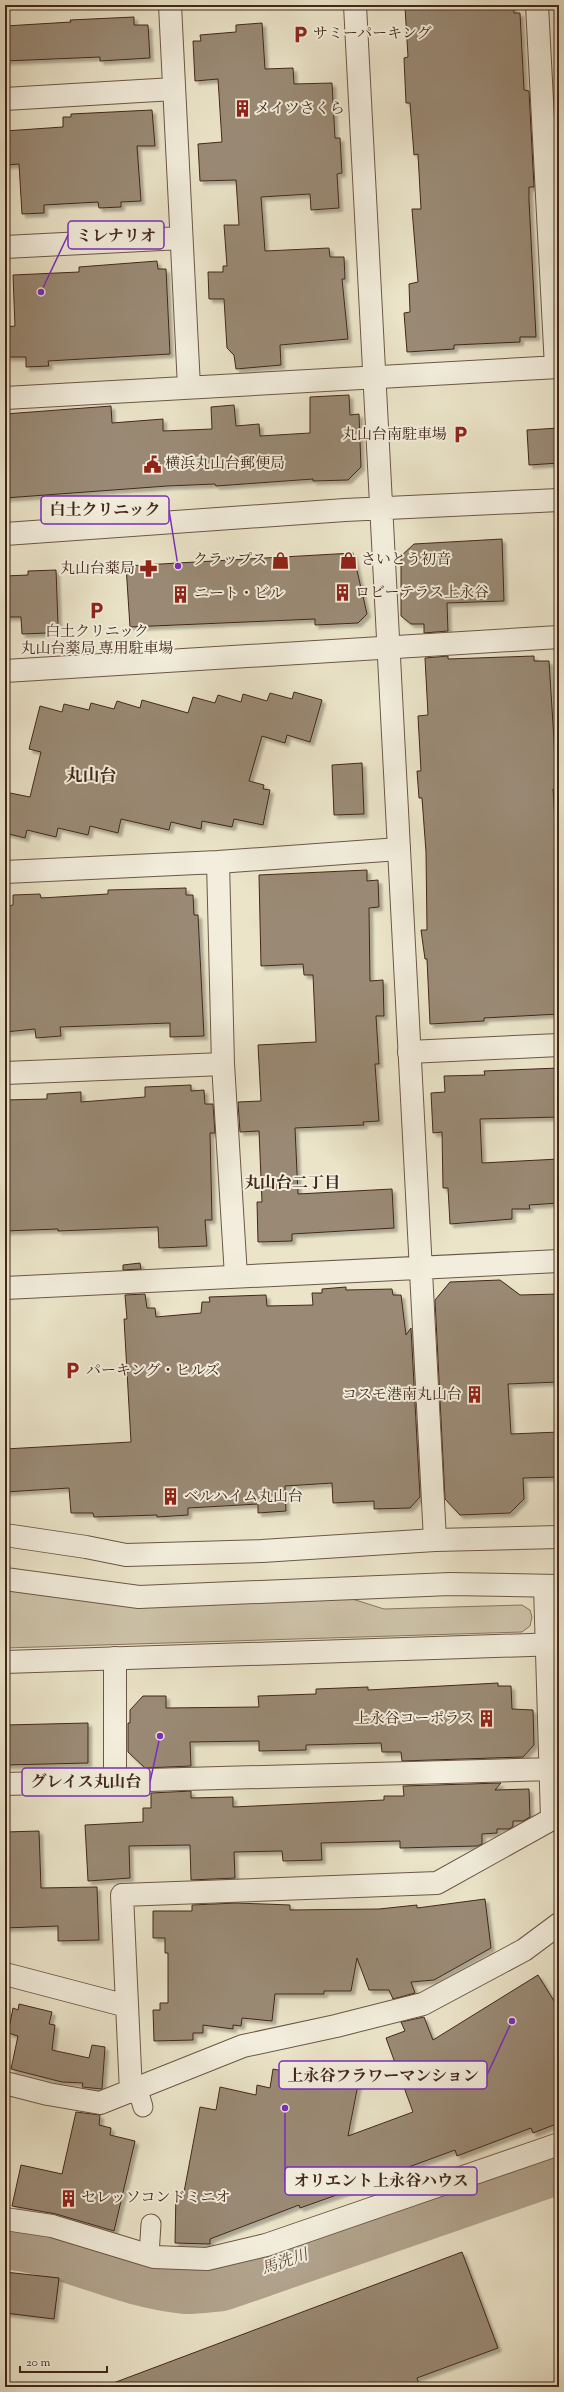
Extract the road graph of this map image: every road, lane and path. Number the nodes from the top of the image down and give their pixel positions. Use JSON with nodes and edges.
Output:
{"nodes":[{"id":1,"x":170,"y":5,"type":"edge"},
{"id":2,"x":355,"y":5,"type":"edge"},
{"id":3,"x":537,"y":5,"type":"edge"},
{"id":4,"x":550,"y":70,"type":"edge"},
{"id":5,"x":174,"y":89,"type":"junction"},
{"id":6,"x":5,"y":99,"type":"edge"},
{"id":7,"x":553,"y":218,"type":"edge"},
{"id":8,"x":181,"y":238,"type":"junction"},
{"id":9,"x":5,"y":247,"type":"edge"},
{"id":10,"x":557,"y":367,"type":"edge"},
{"id":11,"x":374,"y":377,"type":"junction"},
{"id":12,"x":189,"y":387,"type":"junction"},
{"id":13,"x":5,"y":398,"type":"edge"},
{"id":14,"x":559,"y":500,"type":"edge"},
{"id":15,"x":381,"y":508,"type":"junction"},
{"id":16,"x":5,"y":534,"type":"edge"},
{"id":17,"x":559,"y":637,"type":"edge"},
{"id":18,"x":388,"y":647,"type":"junction"},
{"id":19,"x":5,"y":671,"type":"edge"},
{"id":20,"x":399,"y":848,"type":"junction"},
{"id":21,"x":218,"y":862,"type":"junction"},
{"id":22,"x":5,"y":872,"type":"edge"},
{"id":23,"x":559,"y":1045,"type":"edge"},
{"id":24,"x":409,"y":1052,"type":"junction"},
{"id":25,"x":223,"y":1064,"type":"junction"},
{"id":26,"x":5,"y":1074,"type":"edge"},
{"id":27,"x":559,"y":1261,"type":"edge"},
{"id":28,"x":421,"y":1268,"type":"junction"},
{"id":29,"x":236,"y":1276,"type":"junction"},
{"id":30,"x":5,"y":1288,"type":"edge"},
{"id":31,"x":5,"y":1535,"type":"edge"},
{"id":32,"x":559,"y":1537,"type":"edge"},
{"id":33,"x":435,"y":1540,"type":"junction"},
{"id":34,"x":5,"y":1579,"type":"edge"},
{"id":35,"x":552,"y":1586,"type":"edge"},
{"id":36,"x":553,"y":1644,"type":"edge"},
{"id":37,"x":115,"y":1658,"type":"junction"},
{"id":38,"x":5,"y":1662,"type":"edge"},
{"id":39,"x":552,"y":1769,"type":"junction"},
{"id":40,"x":115,"y":1781,"type":"junction"},
{"id":41,"x":5,"y":1784,"type":"edge"},
{"id":42,"x":559,"y":1924,"type":"edge"},
{"id":43,"x":5,"y":1974,"type":"edge"},
{"id":44,"x":127,"y":2006,"type":"junction"},
{"id":45,"x":5,"y":2082,"type":"edge"},
{"id":46,"x":137,"y":2096,"type":"junction"},
{"id":47,"x":559,"y":2144,"type":"edge"},
{"id":48,"x":5,"y":2219,"type":"edge"},
{"id":49,"x":151,"y":2224,"type":"dead end"},
{"id":50,"x":149,"y":2255,"type":"junction"}],
"edges":[{"from":1,"to":5,"type":"street"},
{"from":2,"to":11,"type":"street"},
{"from":3,"to":4,"type":"street"},
{"from":4,"to":7,"type":"street"},
{"from":5,"to":6,"type":"street"},
{"from":5,"to":8,"type":"street"},
{"from":7,"to":10,"type":"street"},
{"from":8,"to":9,"type":"street"},
{"from":8,"to":12,"type":"street"},
{"from":10,"to":11,"type":"street"},
{"from":11,"to":12,"type":"street"},
{"from":11,"to":15,"type":"street"},
{"from":12,"to":13,"type":"street"},
{"from":14,"to":15,"type":"street"},
{"from":15,"to":16,"type":"street"},
{"from":15,"to":18,"type":"street"},
{"from":17,"to":18,"type":"street"},
{"from":18,"to":19,"type":"street"},
{"from":18,"to":20,"type":"street"},
{"from":20,"to":21,"type":"street"},
{"from":20,"to":24,"type":"street"},
{"from":21,"to":22,"type":"street"},
{"from":21,"to":25,"type":"street"},
{"from":23,"to":24,"type":"street"},
{"from":24,"to":28,"type":"street"},
{"from":25,"to":26,"type":"street"},
{"from":25,"to":29,"type":"street"},
{"from":27,"to":28,"type":"street"},
{"from":28,"to":29,"type":"street"},
{"from":28,"to":33,"type":"street"},
{"from":29,"to":30,"type":"street"},
{"from":31,"to":33,"type":"street"},
{"from":32,"to":33,"type":"street"},
{"from":34,"to":35,"type":"street"},
{"from":35,"to":36,"type":"street"},
{"from":36,"to":37,"type":"street"},
{"from":36,"to":39,"type":"street"},
{"from":37,"to":38,"type":"street"},
{"from":37,"to":40,"type":"street"},
{"from":39,"to":40,"type":"street"},
{"from":39,"to":44,"type":"street"},
{"from":40,"to":41,"type":"street"},
{"from":42,"to":46,"type":"street"},
{"from":43,"to":44,"type":"street"},
{"from":44,"to":46,"type":"street"},
{"from":45,"to":46,"type":"street"},
{"from":47,"to":50,"type":"street"},
{"from":48,"to":50,"type":"street"},
{"from":49,"to":50,"type":"street"}]}
